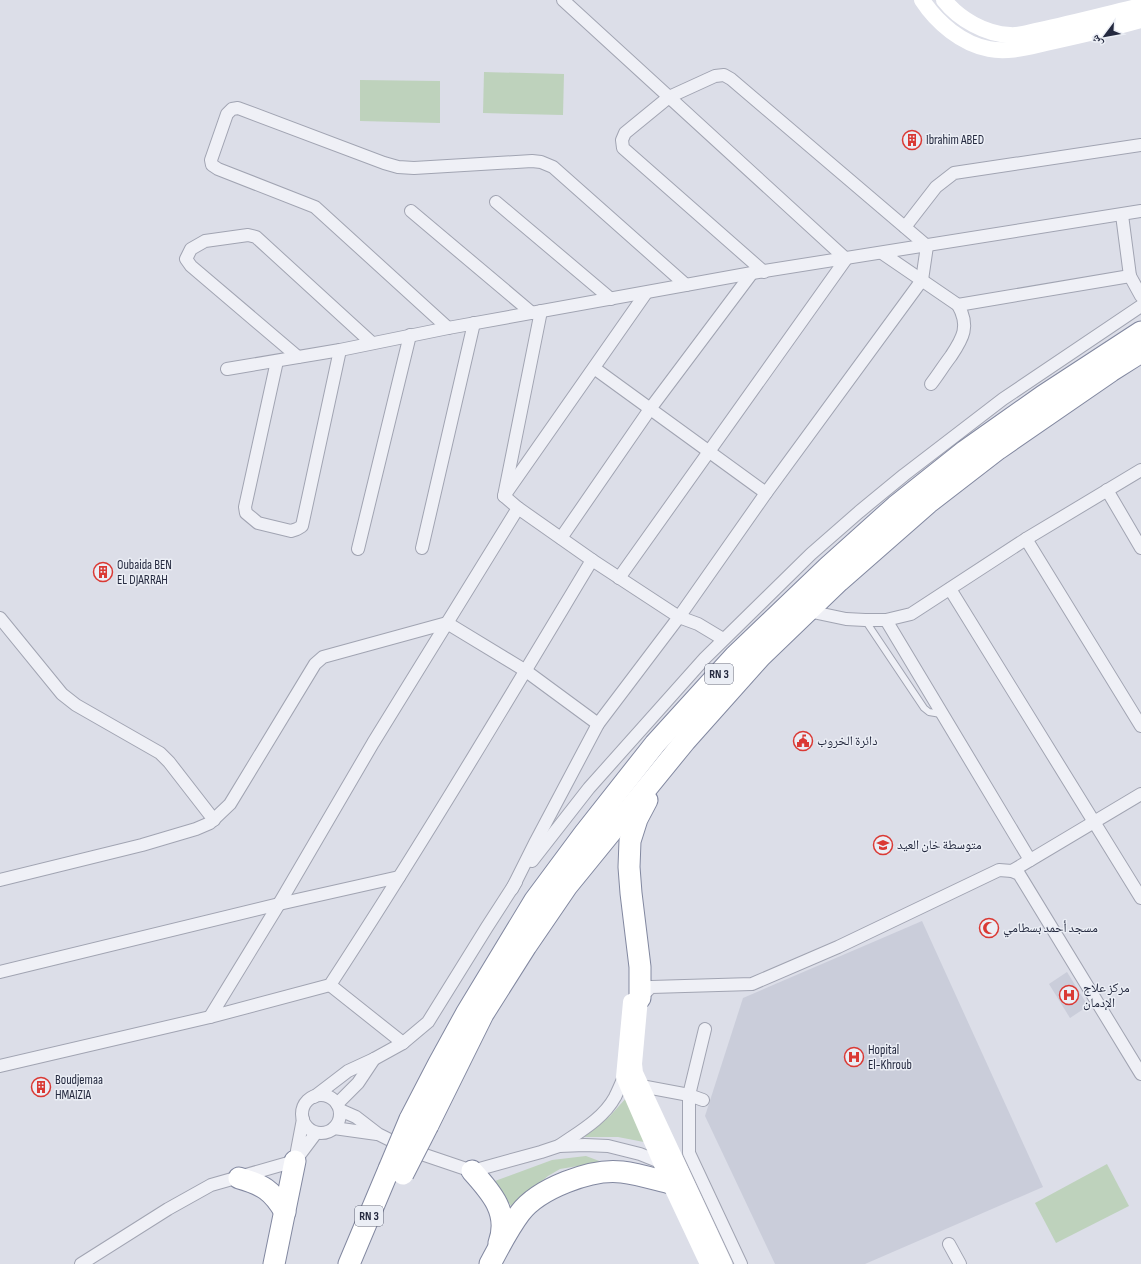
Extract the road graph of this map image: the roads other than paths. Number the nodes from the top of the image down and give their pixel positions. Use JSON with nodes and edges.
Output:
{"nodes":[{"id":1,"x":563,"y":0,"type":"edge"},
{"id":2,"x":922,"y":0,"type":"edge"},
{"id":3,"x":944,"y":0,"type":"edge"},
{"id":4,"x":1141,"y":6,"type":"edge"},
{"id":5,"x":1141,"y":20,"type":"edge"},
{"id":6,"x":669,"y":98,"type":"junction"},
{"id":7,"x":1141,"y":144,"type":"edge"},
{"id":8,"x":496,"y":202,"type":"dead end"},
{"id":9,"x":412,"y":211,"type":"dead end"},
{"id":10,"x":1141,"y":211,"type":"edge"},
{"id":11,"x":1122,"y":215,"type":"junction"},
{"id":12,"x":905,"y":227,"type":"junction"},
{"id":13,"x":926,"y":246,"type":"junction"},
{"id":14,"x":882,"y":253,"type":"junction"},
{"id":15,"x":846,"y":259,"type":"junction"},
{"id":16,"x":764,"y":272,"type":"junction"},
{"id":17,"x":752,"y":274,"type":"junction"},
{"id":18,"x":1130,"y":276,"type":"junction"},
{"id":19,"x":922,"y":280,"type":"junction"},
{"id":20,"x":686,"y":285,"type":"junction"},
{"id":21,"x":646,"y":292,"type":"junction"},
{"id":22,"x":1141,"y":296,"type":"edge"},
{"id":23,"x":611,"y":299,"type":"junction"},
{"id":24,"x":958,"y":305,"type":"junction"},
{"id":25,"x":1141,"y":306,"type":"edge"},
{"id":26,"x":537,"y":312,"type":"junction"},
{"id":27,"x":474,"y":323,"type":"junction"},
{"id":28,"x":448,"y":328,"type":"junction"},
{"id":29,"x":1141,"y":332,"type":"edge"},
{"id":30,"x":410,"y":335,"type":"junction"},
{"id":31,"x":372,"y":343,"type":"junction"},
{"id":32,"x":340,"y":350,"type":"junction"},
{"id":33,"x":1141,"y":352,"type":"edge"},
{"id":34,"x":298,"y":357,"type":"junction"},
{"id":35,"x":277,"y":360,"type":"junction"},
{"id":36,"x":594,"y":368,"type":"junction"},
{"id":37,"x":227,"y":369,"type":"dead end"},
{"id":38,"x":931,"y":384,"type":"dead end"},
{"id":39,"x":650,"y":408,"type":"junction"},
{"id":40,"x":709,"y":451,"type":"junction"},
{"id":41,"x":1141,"y":470,"type":"edge"},
{"id":42,"x":1107,"y":490,"type":"junction"},
{"id":43,"x":766,"y":493,"type":"junction"},
{"id":44,"x":504,"y":496,"type":"junction"},
{"id":45,"x":518,"y":508,"type":"junction"},
{"id":46,"x":561,"y":538,"type":"junction"},
{"id":47,"x":1026,"y":539,"type":"junction"},
{"id":48,"x":422,"y":548,"type":"dead end"},
{"id":49,"x":1141,"y":548,"type":"edge"},
{"id":50,"x":358,"y":549,"type":"dead end"},
{"id":51,"x":592,"y":560,"type":"junction"},
{"id":52,"x":619,"y":578,"type":"junction"},
{"id":53,"x":950,"y":589,"type":"junction"},
{"id":54,"x":808,"y":611,"type":"junction"},
{"id":55,"x":679,"y":617,"type":"junction"},
{"id":56,"x":0,"y":618,"type":"edge"},
{"id":57,"x":865,"y":620,"type":"junction"},
{"id":58,"x":886,"y":620,"type":"junction"},
{"id":59,"x":447,"y":623,"type":"junction"},
{"id":60,"x":723,"y":639,"type":"junction"},
{"id":61,"x":526,"y":671,"type":"junction"},
{"id":62,"x":942,"y":714,"type":"junction"},
{"id":63,"x":598,"y":724,"type":"junction"},
{"id":64,"x":1141,"y":726,"type":"edge"},
{"id":65,"x":665,"y":765,"type":"junction"},
{"id":66,"x":1141,"y":794,"type":"edge"},
{"id":67,"x":214,"y":820,"type":"junction"},
{"id":68,"x":1095,"y":822,"type":"junction"},
{"id":69,"x":1030,"y":860,"type":"junction"},
{"id":70,"x":1012,"y":871,"type":"junction"},
{"id":71,"x":399,"y":878,"type":"junction"},
{"id":72,"x":0,"y":880,"type":"edge"},
{"id":73,"x":512,"y":889,"type":"junction"},
{"id":74,"x":1141,"y":898,"type":"edge"},
{"id":75,"x":278,"y":904,"type":"junction"},
{"id":76,"x":0,"y":972,"type":"edge"},
{"id":77,"x":330,"y":985,"type":"junction"},
{"id":78,"x":646,"y":992,"type":"junction"},
{"id":79,"x":210,"y":1017,"type":"junction"},
{"id":80,"x":705,"y":1029,"type":"dead end"},
{"id":81,"x":403,"y":1043,"type":"junction"},
{"id":82,"x":374,"y":1059,"type":"junction"},
{"id":83,"x":0,"y":1066,"type":"edge"},
{"id":84,"x":1141,"y":1074,"type":"edge"},
{"id":85,"x":631,"y":1084,"type":"junction"},
{"id":86,"x":689,"y":1095,"type":"junction"},
{"id":87,"x":314,"y":1097,"type":"junction"},
{"id":88,"x":703,"y":1100,"type":"dead end"},
{"id":89,"x":339,"y":1107,"type":"junction"},
{"id":90,"x":303,"y":1119,"type":"junction"},
{"id":91,"x":419,"y":1122,"type":"junction"},
{"id":92,"x":334,"y":1128,"type":"junction"},
{"id":93,"x":316,"y":1132,"type":"junction"},
{"id":94,"x":378,"y":1134,"type":"junction"},
{"id":95,"x":559,"y":1146,"type":"junction"},
{"id":96,"x":295,"y":1161,"type":"junction"},
{"id":97,"x":668,"y":1161,"type":"junction"},
{"id":98,"x":396,"y":1171,"type":"junction"},
{"id":99,"x":472,"y":1171,"type":"junction"},
{"id":100,"x":239,"y":1178,"type":"junction"},
{"id":101,"x":670,"y":1183,"type":"junction"},
{"id":102,"x":285,"y":1212,"type":"junction"},
{"id":103,"x":949,"y":1244,"type":"dead end"},
{"id":104,"x":491,"y":1262,"type":"edge"},
{"id":105,"x":81,"y":1264,"type":"edge"},
{"id":106,"x":274,"y":1264,"type":"edge"},
{"id":107,"x":349,"y":1264,"type":"edge"},
{"id":108,"x":363,"y":1264,"type":"edge"},
{"id":109,"x":708,"y":1264,"type":"edge"},
{"id":110,"x":724,"y":1264,"type":"edge"},
{"id":111,"x":742,"y":1264,"type":"edge"},
{"id":112,"x":960,"y":1264,"type":"edge"}],
"edges":[{"from":1,"to":6,"type":"street"},
{"from":2,"to":5,"type":"main road"},
{"from":3,"to":4,"type":"main road"},
{"from":6,"to":12,"type":"street"},
{"from":6,"to":15,"type":"street"},
{"from":6,"to":16,"type":"street"},
{"from":7,"to":12,"type":"street"},
{"from":8,"to":23,"type":"street"},
{"from":9,"to":26,"type":"street"},
{"from":10,"to":11,"type":"street"},
{"from":11,"to":13,"type":"street"},
{"from":11,"to":18,"type":"street"},
{"from":12,"to":13,"type":"street"},
{"from":13,"to":14,"type":"street"},
{"from":13,"to":19,"type":"street"},
{"from":14,"to":15,"type":"street"},
{"from":14,"to":19,"type":"street"},
{"from":15,"to":16,"type":"street"},
{"from":15,"to":40,"type":"street"},
{"from":16,"to":17,"type":"street"},
{"from":17,"to":20,"type":"street"},
{"from":17,"to":39,"type":"street"},
{"from":18,"to":22,"type":"street"},
{"from":18,"to":24,"type":"street"},
{"from":19,"to":24,"type":"street"},
{"from":19,"to":43,"type":"street"},
{"from":20,"to":21,"type":"street"},
{"from":20,"to":28,"type":"street"},
{"from":21,"to":23,"type":"street"},
{"from":21,"to":36,"type":"street"},
{"from":23,"to":26,"type":"street"},
{"from":24,"to":38,"type":"street"},
{"from":25,"to":60,"type":"street"},
{"from":26,"to":27,"type":"street"},
{"from":26,"to":44,"type":"street"},
{"from":27,"to":28,"type":"street"},
{"from":27,"to":48,"type":"street"},
{"from":28,"to":30,"type":"street"},
{"from":29,"to":91,"type":"highway","number":"RN 3"},
{"from":30,"to":31,"type":"street"},
{"from":30,"to":50,"type":"street"},
{"from":31,"to":32,"type":"street"},
{"from":31,"to":34,"type":"street"},
{"from":32,"to":34,"type":"street"},
{"from":32,"to":35,"type":"street"},
{"from":33,"to":54,"type":"highway","number":"RN 3"},
{"from":34,"to":35,"type":"street"},
{"from":35,"to":37,"type":"street"},
{"from":36,"to":39,"type":"street"},
{"from":36,"to":44,"type":"street"},
{"from":39,"to":40,"type":"street"},
{"from":39,"to":46,"type":"street"},
{"from":40,"to":43,"type":"street"},
{"from":40,"to":52,"type":"street"},
{"from":41,"to":42,"type":"street"},
{"from":42,"to":47,"type":"street"},
{"from":42,"to":49,"type":"street"},
{"from":43,"to":55,"type":"street"},
{"from":44,"to":45,"type":"street"},
{"from":45,"to":46,"type":"street"},
{"from":45,"to":59,"type":"street"},
{"from":46,"to":51,"type":"street"},
{"from":47,"to":53,"type":"street"},
{"from":47,"to":64,"type":"street"},
{"from":51,"to":52,"type":"street"},
{"from":51,"to":61,"type":"street"},
{"from":52,"to":55,"type":"street"},
{"from":53,"to":58,"type":"street"},
{"from":53,"to":68,"type":"street"},
{"from":54,"to":57,"type":"street"},
{"from":54,"to":65,"type":"highway","number":"RN 3"},
{"from":55,"to":60,"type":"street"},
{"from":55,"to":63,"type":"street"},
{"from":56,"to":67,"type":"street"},
{"from":57,"to":58,"type":"street"},
{"from":57,"to":62,"type":"lane"},
{"from":58,"to":62,"type":"street"},
{"from":59,"to":61,"type":"street"},
{"from":59,"to":67,"type":"street"},
{"from":59,"to":75,"type":"street"},
{"from":60,"to":73,"type":"street"},
{"from":61,"to":63,"type":"street"},
{"from":61,"to":71,"type":"street"},
{"from":62,"to":69,"type":"street"},
{"from":63,"to":73,"type":"street"},
{"from":65,"to":78,"type":"highway"},
{"from":65,"to":91,"type":"highway","number":"RN 3"},
{"from":66,"to":68,"type":"street"},
{"from":67,"to":72,"type":"street"},
{"from":68,"to":69,"type":"street"},
{"from":68,"to":74,"type":"street"},
{"from":69,"to":70,"type":"street"},
{"from":70,"to":78,"type":"street"},
{"from":70,"to":84,"type":"street"},
{"from":71,"to":75,"type":"street"},
{"from":71,"to":77,"type":"street"},
{"from":73,"to":81,"type":"street"},
{"from":75,"to":76,"type":"street"},
{"from":75,"to":79,"type":"street"},
{"from":77,"to":79,"type":"street"},
{"from":77,"to":81,"type":"street"},
{"from":78,"to":85,"type":"main road"},
{"from":79,"to":83,"type":"street"},
{"from":80,"to":86,"type":"street"},
{"from":81,"to":82,"type":"street"},
{"from":82,"to":87,"type":"street"},
{"from":82,"to":89,"type":"street"},
{"from":85,"to":86,"type":"street"},
{"from":85,"to":95,"type":"street"},
{"from":85,"to":97,"type":"main road"},
{"from":86,"to":88,"type":"street"},
{"from":86,"to":111,"type":"street"},
{"from":87,"to":89,"type":"street"},
{"from":87,"to":90,"type":"street"},
{"from":89,"to":92,"type":"street"},
{"from":89,"to":94,"type":"street"},
{"from":90,"to":93,"type":"street"},
{"from":90,"to":96,"type":"street"},
{"from":91,"to":98,"type":"highway","number":"RN 3","bridge":true},
{"from":92,"to":93,"type":"street"},
{"from":92,"to":94,"type":"street"},
{"from":93,"to":96,"type":"street"},
{"from":94,"to":99,"type":"street"},
{"from":95,"to":97,"type":"street"},
{"from":95,"to":99,"type":"street"},
{"from":96,"to":100,"type":"street"},
{"from":96,"to":102,"type":"highway"},
{"from":97,"to":101,"type":"main road"},
{"from":97,"to":110,"type":"main road"},
{"from":98,"to":107,"type":"highway","number":"RN 3"},
{"from":98,"to":108,"type":"highway","number":"RN 3"},
{"from":99,"to":104,"type":"highway"},
{"from":100,"to":102,"type":"highway"},
{"from":100,"to":105,"type":"street"},
{"from":101,"to":104,"type":"highway"},
{"from":101,"to":109,"type":"main road"},
{"from":102,"to":106,"type":"highway"},
{"from":103,"to":112,"type":"street"}]}
